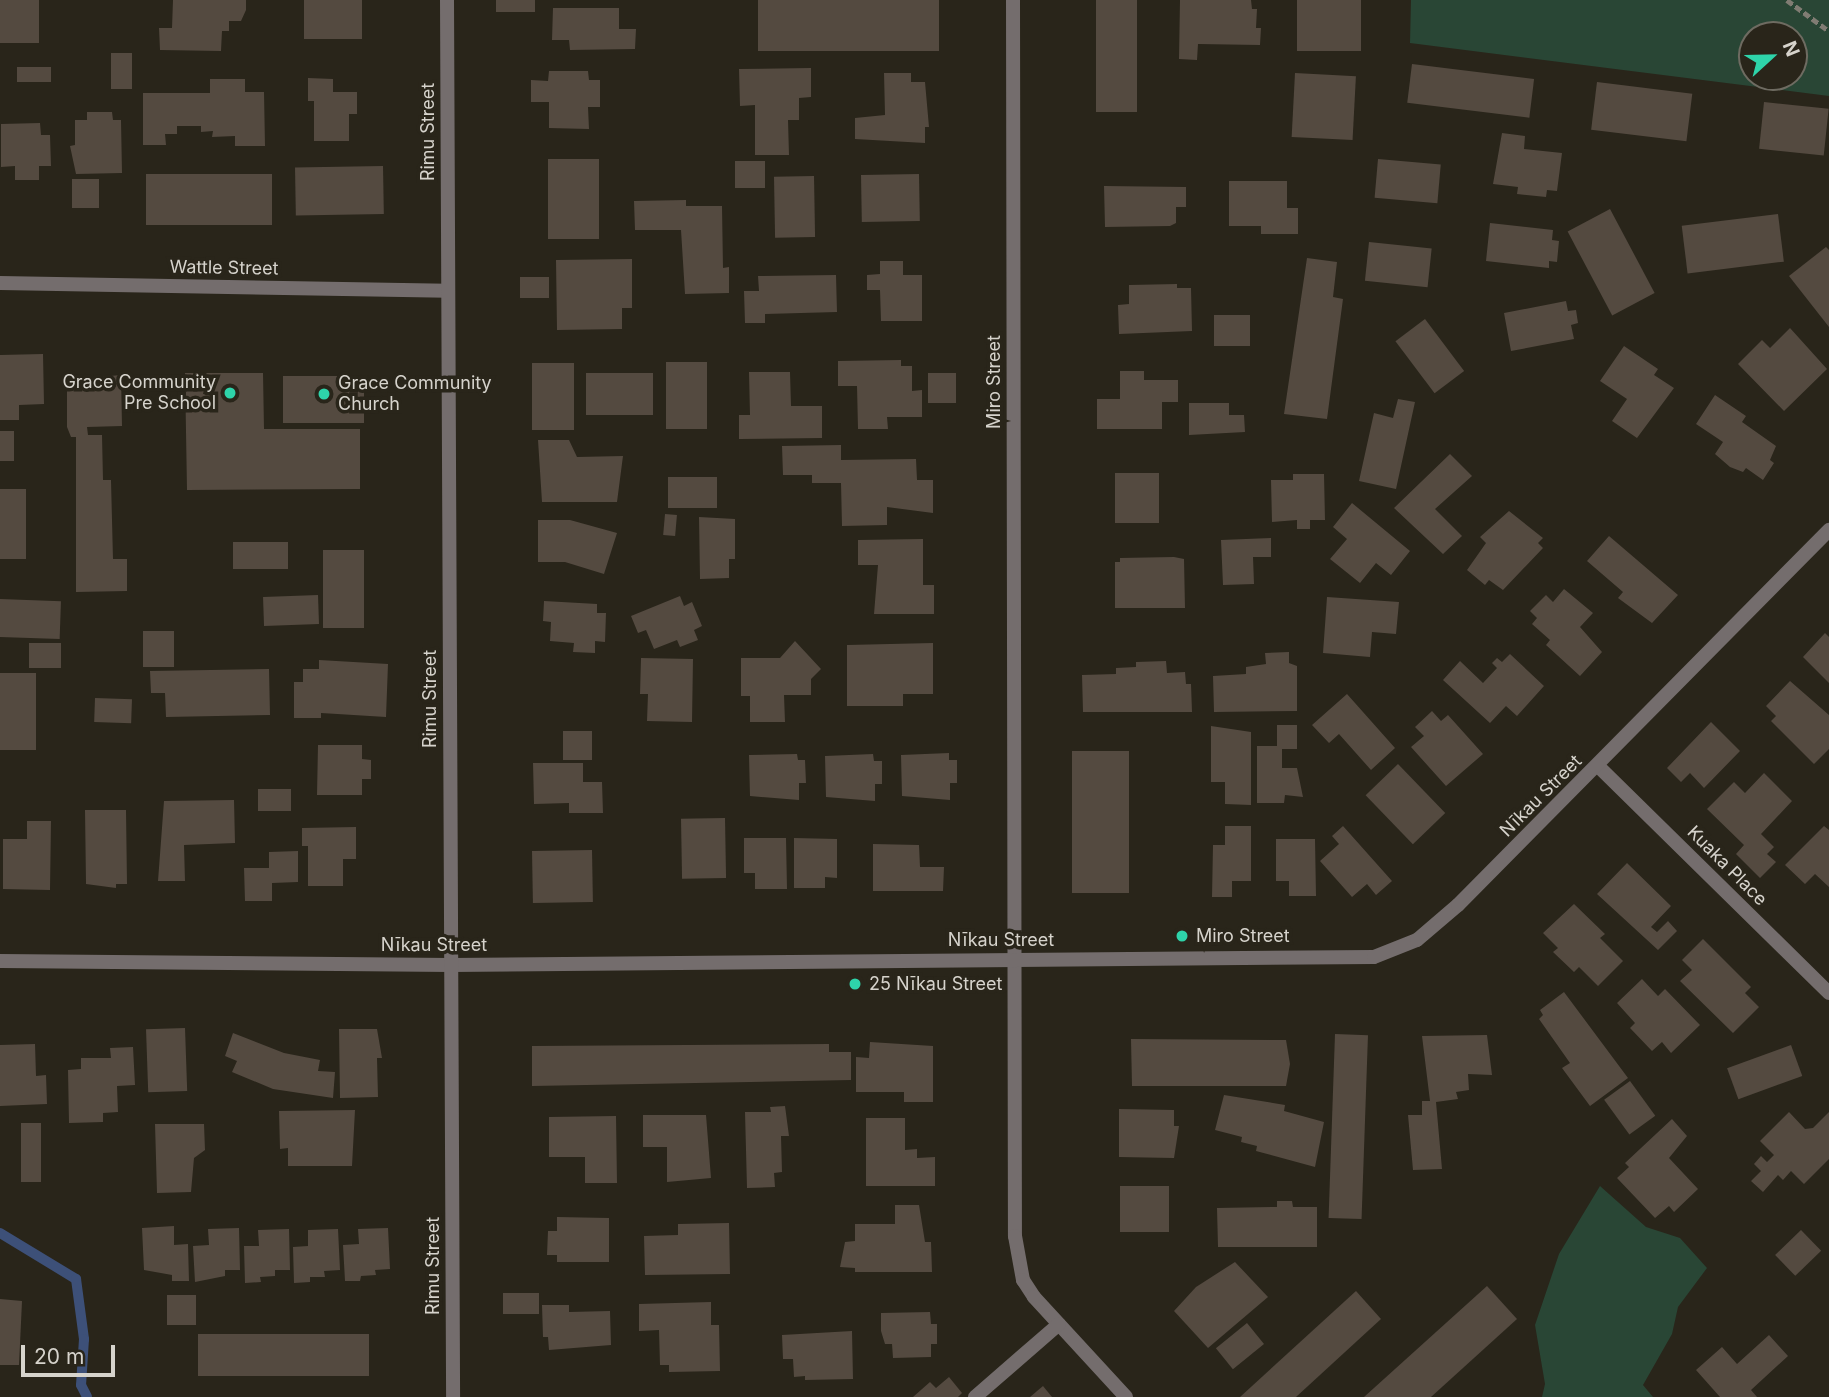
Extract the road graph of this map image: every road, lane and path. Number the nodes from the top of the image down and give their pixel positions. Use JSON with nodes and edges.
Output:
{"nodes":[{"id":1,"x":447,"y":0,"type":"edge"},
{"id":2,"x":1013,"y":0,"type":"edge"},
{"id":3,"x":1787,"y":0,"type":"edge"},
{"id":4,"x":1829,"y":31,"type":"edge"},
{"id":5,"x":0,"y":283,"type":"edge"},
{"id":6,"x":447,"y":291,"type":"junction"},
{"id":7,"x":1829,"y":530,"type":"edge"},
{"id":8,"x":1598,"y":766,"type":"junction"},
{"id":9,"x":1015,"y":960,"type":"junction"},
{"id":10,"x":0,"y":961,"type":"edge"},
{"id":11,"x":451,"y":965,"type":"junction"},
{"id":12,"x":1829,"y":993,"type":"edge"},
{"id":13,"x":1059,"y":1324,"type":"junction"},
{"id":14,"x":453,"y":1397,"type":"edge"},
{"id":15,"x":975,"y":1397,"type":"edge"},
{"id":16,"x":1126,"y":1397,"type":"edge"}],
"edges":[{"from":1,"to":6,"type":"street","name":"Rimu Street"},
{"from":2,"to":9,"type":"street","name":"Miro Street"},
{"from":3,"to":4,"type":"path"},
{"from":5,"to":6,"type":"street","name":"Wattle Street"},
{"from":6,"to":11,"type":"street","name":"Rimu Street"},
{"from":7,"to":8,"type":"street","name":"Nīkau Street"},
{"from":8,"to":9,"type":"street","name":"Nīkau Street"},
{"from":8,"to":12,"type":"street","name":"Kuaka Place"},
{"from":9,"to":11,"type":"street","name":"Nīkau Street"},
{"from":9,"to":13,"type":"street","name":"Miro Street"},
{"from":10,"to":11,"type":"street","name":"Nīkau Street"},
{"from":11,"to":14,"type":"street","name":"Rimu Street"},
{"from":13,"to":15,"type":"street"},
{"from":13,"to":16,"type":"street","name":"Miro Street"}]}
